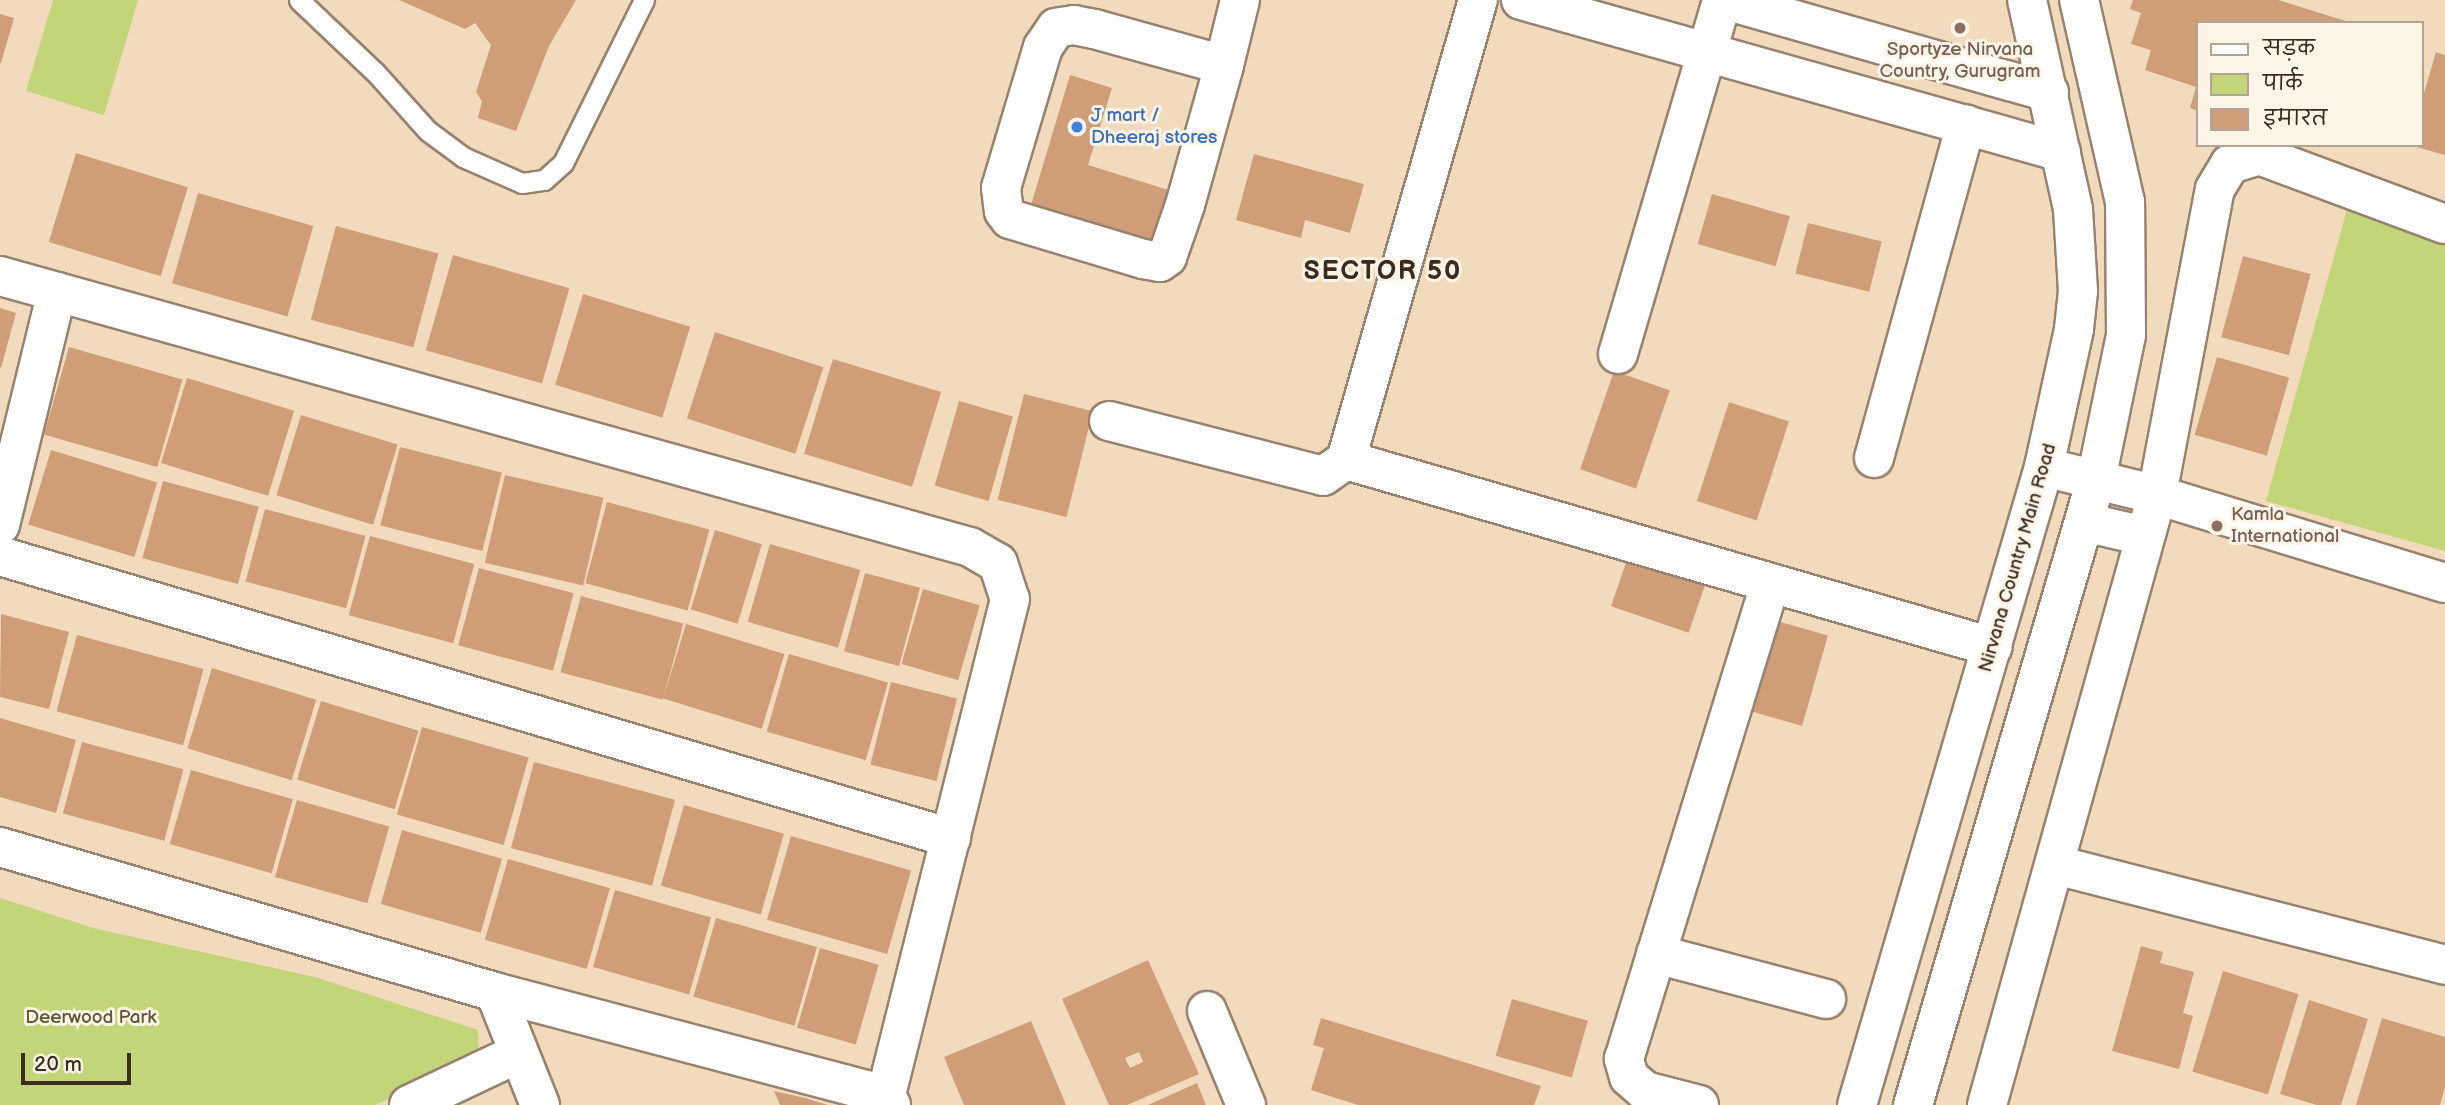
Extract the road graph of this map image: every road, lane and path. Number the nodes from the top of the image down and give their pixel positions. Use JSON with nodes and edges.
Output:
{"nodes":[{"id":1,"x":299,"y":0,"type":"edge"},
{"id":2,"x":644,"y":0,"type":"edge"},
{"id":3,"x":1240,"y":0,"type":"edge"},
{"id":4,"x":1478,"y":0,"type":"edge"},
{"id":5,"x":1521,"y":0,"type":"edge"},
{"id":6,"x":1724,"y":0,"type":"edge"},
{"id":7,"x":2027,"y":0,"type":"edge"},
{"id":8,"x":2079,"y":0,"type":"edge"},
{"id":9,"x":1707,"y":52,"type":"junction"},
{"id":10,"x":1224,"y":65,"type":"junction"},
{"id":11,"x":2049,"y":92,"type":"junction"},
{"id":12,"x":1966,"y":124,"type":"junction"},
{"id":13,"x":2061,"y":152,"type":"junction"},
{"id":14,"x":2445,"y":224,"type":"edge"},
{"id":15,"x":0,"y":276,"type":"edge"},
{"id":16,"x":57,"y":292,"type":"junction"},
{"id":17,"x":1618,"y":354,"type":"dead end"},
{"id":18,"x":1109,"y":421,"type":"dead end"},
{"id":19,"x":1874,"y":458,"type":"dead end"},
{"id":20,"x":1346,"y":460,"type":"junction"},
{"id":21,"x":2043,"y":467,"type":"junction"},
{"id":22,"x":2096,"y":480,"type":"junction"},
{"id":23,"x":2157,"y":495,"type":"junction"},
{"id":24,"x":2084,"y":522,"type":"junction"},
{"id":25,"x":0,"y":525,"type":"edge"},
{"id":26,"x":2144,"y":536,"type":"junction"},
{"id":27,"x":0,"y":556,"type":"edge"},
{"id":28,"x":1770,"y":583,"type":"junction"},
{"id":29,"x":2445,"y":583,"type":"edge"},
{"id":30,"x":1992,"y":647,"type":"junction"},
{"id":31,"x":951,"y":838,"type":"junction"},
{"id":32,"x":0,"y":847,"type":"edge"},
{"id":33,"x":2056,"y":865,"type":"junction"},
{"id":34,"x":1656,"y":954,"type":"junction"},
{"id":35,"x":2445,"y":965,"type":"edge"},
{"id":36,"x":495,"y":992,"type":"junction"},
{"id":37,"x":1826,"y":999,"type":"dead end"},
{"id":38,"x":1207,"y":1011,"type":"dead end"},
{"id":39,"x":517,"y":1054,"type":"junction"},
{"id":40,"x":889,"y":1100,"type":"edge"},
{"id":41,"x":409,"y":1105,"type":"edge"},
{"id":42,"x":540,"y":1105,"type":"edge"},
{"id":43,"x":1246,"y":1105,"type":"edge"},
{"id":44,"x":1699,"y":1105,"type":"edge"},
{"id":45,"x":1857,"y":1105,"type":"edge"},
{"id":46,"x":1913,"y":1105,"type":"edge"},
{"id":47,"x":1987,"y":1105,"type":"edge"}],
"edges":[{"from":1,"to":2,"type":"lane"},
{"from":3,"to":10,"type":"street"},
{"from":4,"to":20,"type":"street"},
{"from":5,"to":9,"type":"street"},
{"from":6,"to":9,"type":"street"},
{"from":6,"to":11,"type":"street"},
{"from":7,"to":11,"type":"street","name":"Nirvana Country Main Road"},
{"from":8,"to":22,"type":"street"},
{"from":9,"to":12,"type":"street"},
{"from":9,"to":17,"type":"street"},
{"from":10,"to":10,"type":"street"},
{"from":11,"to":13,"type":"street","name":"Nirvana Country Main Road"},
{"from":12,"to":13,"type":"street"},
{"from":12,"to":19,"type":"street"},
{"from":13,"to":21,"type":"street","name":"Nirvana Country Main Road"},
{"from":14,"to":23,"type":"street"},
{"from":15,"to":16,"type":"street"},
{"from":16,"to":25,"type":"street"},
{"from":16,"to":31,"type":"street"},
{"from":18,"to":20,"type":"street"},
{"from":20,"to":28,"type":"street"},
{"from":21,"to":22,"type":"street"},
{"from":21,"to":30,"type":"street","name":"Nirvana Country Main Road"},
{"from":22,"to":23,"type":"street"},
{"from":22,"to":24,"type":"street"},
{"from":23,"to":26,"type":"street"},
{"from":23,"to":29,"type":"street"},
{"from":24,"to":26,"type":"street"},
{"from":24,"to":46,"type":"street"},
{"from":26,"to":33,"type":"street"},
{"from":27,"to":31,"type":"street"},
{"from":28,"to":30,"type":"street"},
{"from":28,"to":34,"type":"street"},
{"from":30,"to":45,"type":"street","name":"Nirvana Country Main Road"},
{"from":31,"to":40,"type":"street"},
{"from":32,"to":36,"type":"street"},
{"from":33,"to":35,"type":"street"},
{"from":33,"to":47,"type":"street"},
{"from":34,"to":37,"type":"street"},
{"from":34,"to":44,"type":"street"},
{"from":36,"to":39,"type":"street"},
{"from":36,"to":40,"type":"street"},
{"from":38,"to":43,"type":"street"},
{"from":39,"to":41,"type":"street"},
{"from":39,"to":42,"type":"street"}]}
